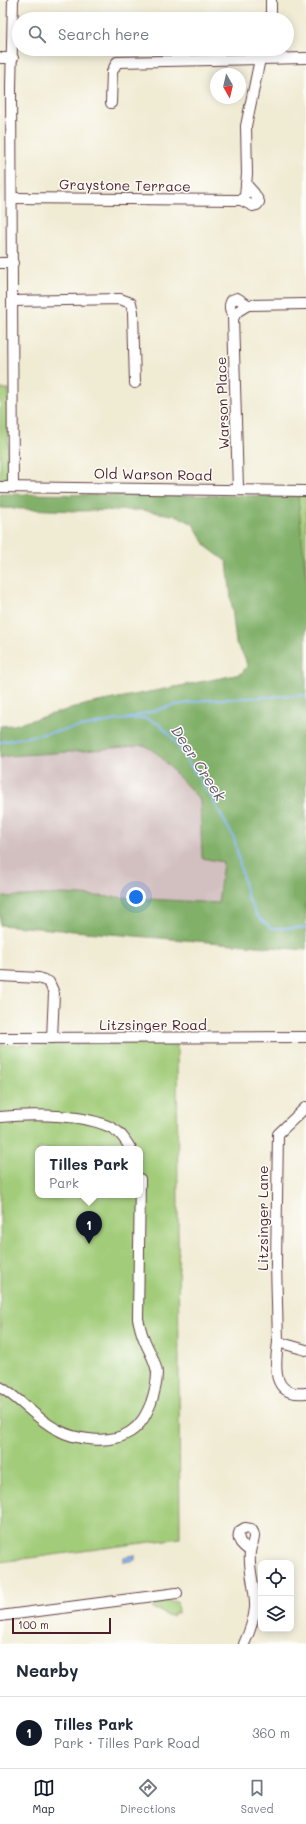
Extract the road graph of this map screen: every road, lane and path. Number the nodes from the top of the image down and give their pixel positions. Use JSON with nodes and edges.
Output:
{"nodes":[{"id":1,"x":13,"y":0,"type":"edge"},
{"id":2,"x":271,"y":0,"type":"edge"},
{"id":3,"x":13,"y":12,"type":"edge"},
{"id":4,"x":271,"y":12,"type":"edge"},
{"id":5,"x":267,"y":56,"type":"edge"},
{"id":6,"x":289,"y":56,"type":"edge"},
{"id":7,"x":0,"y":58,"type":"edge"},
{"id":8,"x":13,"y":58,"type":"joint"},
{"id":9,"x":306,"y":58,"type":"edge"},
{"id":10,"x":260,"y":59,"type":"junction"},
{"id":11,"x":111,"y":103,"type":"dead end"},
{"id":12,"x":246,"y":184,"type":"junction"},
{"id":13,"x":12,"y":198,"type":"junction"},
{"id":14,"x":239,"y":200,"type":"junction"},
{"id":15,"x":0,"y":263,"type":"edge"},
{"id":16,"x":13,"y":263,"type":"junction"},
{"id":17,"x":12,"y":301,"type":"junction"},
{"id":18,"x":306,"y":304,"type":"edge"},
{"id":19,"x":135,"y":383,"type":"dead end"},
{"id":20,"x":0,"y":487,"type":"edge"},
{"id":21,"x":13,"y":487,"type":"junction"},
{"id":22,"x":238,"y":489,"type":"junction"},
{"id":23,"x":306,"y":491,"type":"edge"},
{"id":24,"x":0,"y":976,"type":"edge"},
{"id":25,"x":306,"y":1037,"type":"edge"},
{"id":26,"x":0,"y":1038,"type":"edge"},
{"id":27,"x":52,"y":1038,"type":"junction"},
{"id":28,"x":306,"y":1107,"type":"edge"},
{"id":29,"x":0,"y":1117,"type":"edge"},
{"id":30,"x":129,"y":1146,"type":"edge"},
{"id":31,"x":140,"y":1198,"type":"edge"},
{"id":32,"x":278,"y":1342,"type":"junction"},
{"id":33,"x":306,"y":1350,"type":"edge"},
{"id":34,"x":0,"y":1388,"type":"edge"},
{"id":35,"x":306,"y":1393,"type":"edge"},
{"id":36,"x":250,"y":1551,"type":"dead end"},
{"id":37,"x":177,"y":1593,"type":"dead end"},
{"id":38,"x":0,"y":1616,"type":"edge"},
{"id":39,"x":244,"y":1644,"type":"edge"}],
"edges":[{"from":1,"to":3,"type":"street"},
{"from":2,"to":4,"type":"street"},
{"from":5,"to":10,"type":"street"},
{"from":6,"to":9,"type":"street"},
{"from":7,"to":8,"type":"street"},
{"from":8,"to":13,"type":"street"},
{"from":10,"to":11,"type":"street"},
{"from":10,"to":12,"type":"street"},
{"from":12,"to":14,"type":"street"},
{"from":12,"to":14,"type":"street","name":"Graystone Terrace"},
{"from":13,"to":14,"type":"street","name":"Graystone Terrace"},
{"from":13,"to":16,"type":"street"},
{"from":15,"to":16,"type":"street"},
{"from":16,"to":17,"type":"street"},
{"from":17,"to":19,"type":"street"},
{"from":17,"to":21,"type":"street"},
{"from":18,"to":22,"type":"street","name":"Warson Place"},
{"from":20,"to":21,"type":"street","name":"Old Warson Road"},
{"from":21,"to":22,"type":"street","name":"Old Warson Road"},
{"from":22,"to":23,"type":"street","name":"Old Warson Road"},
{"from":24,"to":27,"type":"street"},
{"from":25,"to":27,"type":"street","name":"Litzsinger Road"},
{"from":26,"to":27,"type":"street","name":"Litzsinger Road"},
{"from":28,"to":32,"type":"street","name":"Litzsinger Lane"},
{"from":29,"to":30,"type":"street"},
{"from":31,"to":34,"type":"street"},
{"from":32,"to":33,"type":"street"},
{"from":32,"to":35,"type":"street","name":"Litzsinger Lane"},
{"from":36,"to":39,"type":"street"},
{"from":37,"to":38,"type":"street"}]}
